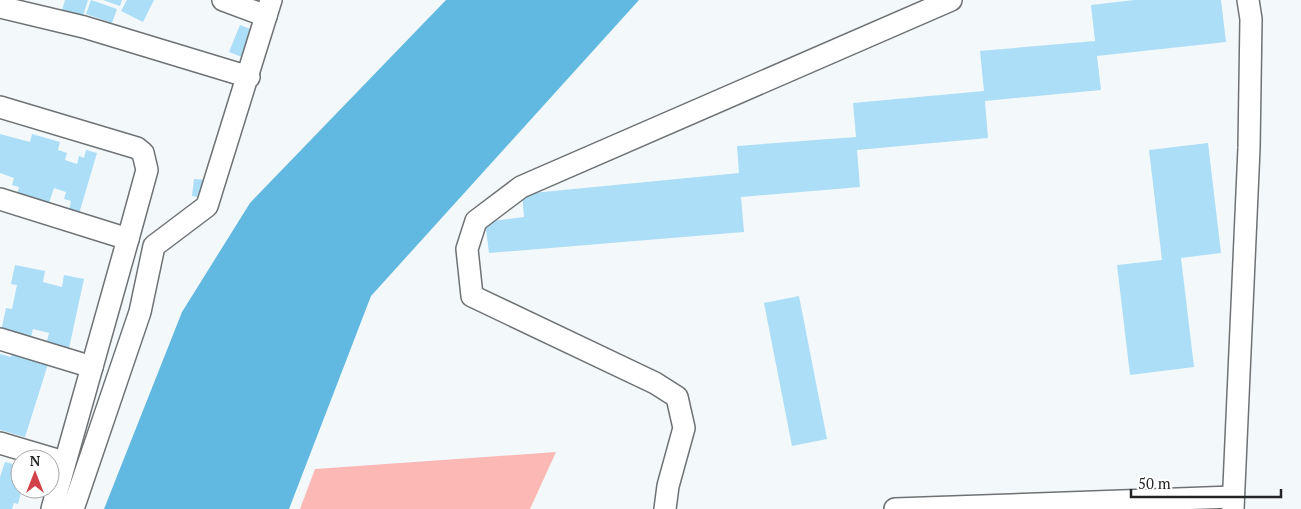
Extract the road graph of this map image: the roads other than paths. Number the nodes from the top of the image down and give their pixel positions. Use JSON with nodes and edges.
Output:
{"nodes":[{"id":1,"x":223,"y":0,"type":"edge"},
{"id":2,"x":952,"y":0,"type":"edge"},
{"id":3,"x":1248,"y":0,"type":"edge"},
{"id":4,"x":0,"y":7,"type":"edge"},
{"id":5,"x":268,"y":8,"type":"edge"},
{"id":6,"x":249,"y":77,"type":"junction"},
{"id":7,"x":0,"y":107,"type":"edge"},
{"id":8,"x":0,"y":199,"type":"edge"},
{"id":9,"x":128,"y":238,"type":"junction"},
{"id":10,"x":0,"y":339,"type":"edge"},
{"id":11,"x":92,"y":367,"type":"junction"},
{"id":12,"x":0,"y":443,"type":"edge"},
{"id":13,"x":64,"y":462,"type":"junction"},
{"id":14,"x":1233,"y":503,"type":"edge"},
{"id":15,"x":52,"y":509,"type":"edge"},
{"id":16,"x":73,"y":509,"type":"edge"},
{"id":17,"x":665,"y":509,"type":"edge"},
{"id":18,"x":895,"y":509,"type":"edge"}],
"edges":[{"from":1,"to":5,"type":"street"},
{"from":2,"to":17,"type":"street"},
{"from":3,"to":14,"type":"street"},
{"from":4,"to":6,"type":"street"},
{"from":5,"to":6,"type":"street"},
{"from":6,"to":16,"type":"street"},
{"from":7,"to":9,"type":"street"},
{"from":8,"to":9,"type":"street"},
{"from":9,"to":11,"type":"street"},
{"from":10,"to":11,"type":"street"},
{"from":11,"to":13,"type":"street"},
{"from":12,"to":13,"type":"street"},
{"from":13,"to":15,"type":"street"},
{"from":14,"to":18,"type":"street"}]}
